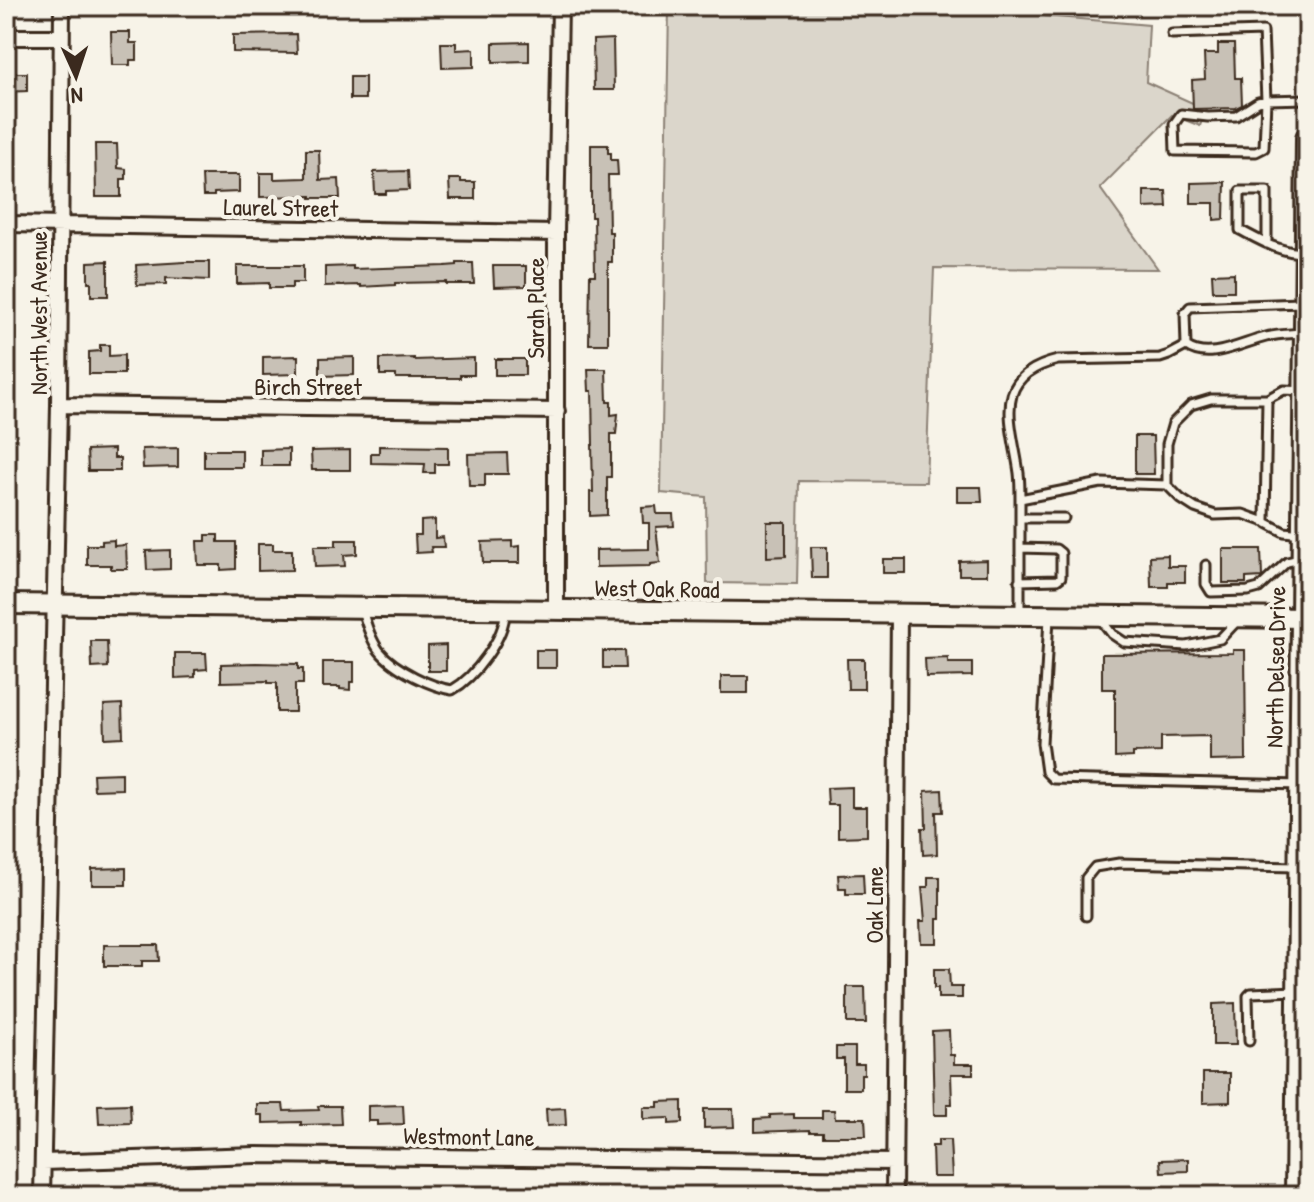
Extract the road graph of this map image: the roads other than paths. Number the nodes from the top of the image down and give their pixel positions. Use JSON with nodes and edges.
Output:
{"nodes":[{"id":1,"x":62,"y":6,"type":"edge"},
{"id":2,"x":560,"y":6,"type":"edge"},
{"id":3,"x":1172,"y":34,"type":"dead end"},
{"id":4,"x":6,"y":37,"type":"edge"},
{"id":5,"x":61,"y":37,"type":"junction"},
{"id":6,"x":1308,"y":99,"type":"edge"},
{"id":7,"x":1266,"y":100,"type":"junction"},
{"id":8,"x":1308,"y":138,"type":"edge"},
{"id":9,"x":6,"y":224,"type":"edge"},
{"id":10,"x":60,"y":226,"type":"junction"},
{"id":11,"x":556,"y":233,"type":"junction"},
{"id":12,"x":1267,"y":244,"type":"junction"},
{"id":13,"x":1307,"y":253,"type":"edge"},
{"id":14,"x":1306,"y":303,"type":"edge"},
{"id":15,"x":1306,"y":333,"type":"edge"},
{"id":16,"x":1186,"y":346,"type":"junction"},
{"id":17,"x":1306,"y":391,"type":"junction"},
{"id":18,"x":1267,"y":399,"type":"junction"},
{"id":19,"x":59,"y":405,"type":"junction"},
{"id":20,"x":557,"y":411,"type":"junction"},
{"id":21,"x":1167,"y":485,"type":"junction"},
{"id":22,"x":1020,"y":499,"type":"junction"},
{"id":23,"x":1020,"y":518,"type":"junction"},
{"id":24,"x":1064,"y":518,"type":"dead end"},
{"id":25,"x":1265,"y":522,"type":"junction"},
{"id":26,"x":1304,"y":534,"type":"junction"},
{"id":27,"x":1020,"y":548,"type":"junction"},
{"id":28,"x":1303,"y":559,"type":"junction"},
{"id":29,"x":1206,"y":565,"type":"dead end"},
{"id":30,"x":1019,"y":581,"type":"junction"},
{"id":31,"x":6,"y":604,"type":"edge"},
{"id":32,"x":56,"y":605,"type":"junction"},
{"id":33,"x":361,"y":608,"type":"junction"},
{"id":34,"x":505,"y":610,"type":"junction"},
{"id":35,"x":556,"y":611,"type":"junction"},
{"id":36,"x":899,"y":615,"type":"junction"},
{"id":37,"x":1021,"y":616,"type":"junction"},
{"id":38,"x":1049,"y":616,"type":"junction"},
{"id":39,"x":1099,"y":616,"type":"junction"},
{"id":40,"x":1240,"y":617,"type":"junction"},
{"id":41,"x":1305,"y":618,"type":"edge"},
{"id":42,"x":1304,"y":715,"type":"edge"},
{"id":43,"x":1300,"y":785,"type":"junction"},
{"id":44,"x":1302,"y":862,"type":"edge"},
{"id":45,"x":1086,"y":916,"type":"dead end"},
{"id":46,"x":1298,"y":991,"type":"junction"},
{"id":47,"x":1249,"y":1041,"type":"dead end"},
{"id":48,"x":43,"y":1162,"type":"junction"},
{"id":49,"x":894,"y":1162,"type":"junction"},
{"id":50,"x":1301,"y":1195,"type":"edge"},
{"id":51,"x":42,"y":1196,"type":"edge"},
{"id":52,"x":894,"y":1196,"type":"edge"}],
"edges":[{"from":1,"to":5,"type":"street","name":"North West Avenue"},
{"from":2,"to":11,"type":"street","name":"Sarah Place"},
{"from":3,"to":7,"type":"lane"},
{"from":4,"to":5,"type":"street"},
{"from":5,"to":10,"type":"street","name":"North West Avenue"},
{"from":6,"to":7,"type":"lane"},
{"from":7,"to":7,"type":"lane"},
{"from":8,"to":13,"type":"main road","name":"North Delsea Drive"},
{"from":9,"to":10,"type":"street","name":"Laurel Street"},
{"from":10,"to":11,"type":"street","name":"Laurel Street"},
{"from":10,"to":19,"type":"street","name":"North West Avenue"},
{"from":11,"to":20,"type":"street","name":"Sarah Place"},
{"from":12,"to":12,"type":"lane"},
{"from":12,"to":13,"type":"lane"},
{"from":13,"to":14,"type":"main road","name":"North Delsea Drive"},
{"from":14,"to":15,"type":"main road","name":"North Delsea Drive"},
{"from":14,"to":16,"type":"lane"},
{"from":15,"to":16,"type":"lane"},
{"from":15,"to":17,"type":"main road","name":"North Delsea Drive"},
{"from":16,"to":22,"type":"lane"},
{"from":17,"to":18,"type":"lane"},
{"from":17,"to":26,"type":"main road","name":"North Delsea Drive"},
{"from":18,"to":21,"type":"lane"},
{"from":18,"to":25,"type":"lane"},
{"from":19,"to":20,"type":"street","name":"Birch Street"},
{"from":19,"to":32,"type":"street","name":"North West Avenue"},
{"from":20,"to":35,"type":"street","name":"Sarah Place"},
{"from":21,"to":22,"type":"lane"},
{"from":21,"to":25,"type":"lane"},
{"from":22,"to":23,"type":"lane"},
{"from":23,"to":24,"type":"lane"},
{"from":23,"to":27,"type":"lane"},
{"from":25,"to":26,"type":"lane"},
{"from":26,"to":28,"type":"main road","name":"North Delsea Drive"},
{"from":27,"to":30,"type":"lane"},
{"from":27,"to":30,"type":"lane"},
{"from":28,"to":29,"type":"lane"},
{"from":28,"to":41,"type":"main road","name":"North Delsea Drive"},
{"from":30,"to":37,"type":"lane"},
{"from":31,"to":32,"type":"street","name":"West Oak Road"},
{"from":32,"to":33,"type":"street","name":"West Oak Road"},
{"from":32,"to":48,"type":"street","name":"North West Avenue"},
{"from":33,"to":34,"type":"street","name":"West Oak Road"},
{"from":33,"to":34,"type":"lane"},
{"from":34,"to":35,"type":"street","name":"West Oak Road"},
{"from":35,"to":36,"type":"street","name":"West Oak Road"},
{"from":36,"to":37,"type":"street","name":"West Oak Road"},
{"from":36,"to":49,"type":"street","name":"Oak Lane"},
{"from":37,"to":38,"type":"street","name":"West Oak Road"},
{"from":38,"to":39,"type":"street","name":"West Oak Road"},
{"from":38,"to":43,"type":"lane"},
{"from":39,"to":40,"type":"street","name":"West Oak Road"},
{"from":39,"to":40,"type":"lane"},
{"from":40,"to":41,"type":"street","name":"West Oak Road"},
{"from":41,"to":42,"type":"main road","name":"North Delsea Drive"},
{"from":42,"to":43,"type":"main road","name":"North Delsea Drive"},
{"from":43,"to":44,"type":"main road","name":"North Delsea Drive"},
{"from":44,"to":45,"type":"lane"},
{"from":44,"to":46,"type":"main road","name":"North Delsea Drive"},
{"from":46,"to":47,"type":"lane"},
{"from":46,"to":50,"type":"main road","name":"North Delsea Drive"},
{"from":48,"to":49,"type":"street","name":"Westmont Lane"},
{"from":48,"to":51,"type":"street","name":"North West Avenue"},
{"from":49,"to":52,"type":"street","name":"Oak Lane"}]}
